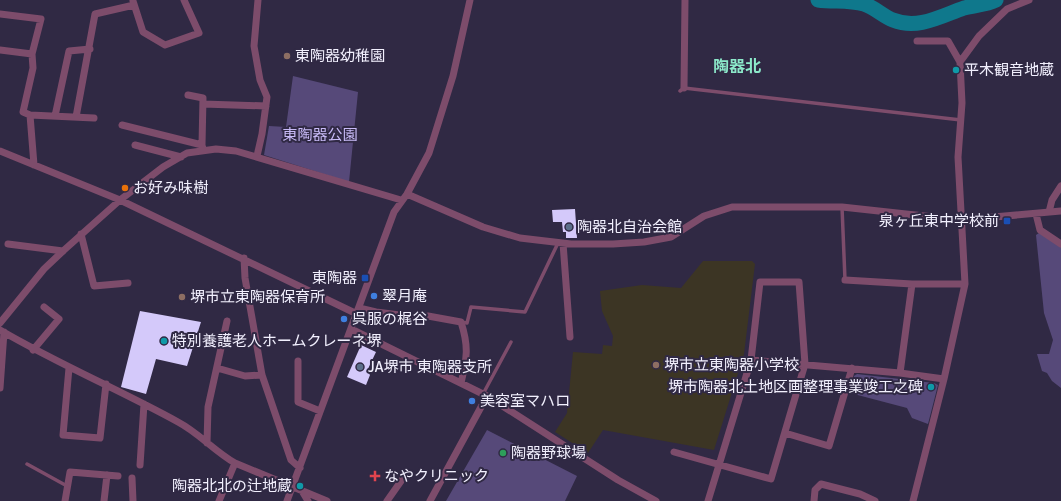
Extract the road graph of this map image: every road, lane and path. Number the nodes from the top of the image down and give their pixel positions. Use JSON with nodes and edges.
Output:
{"nodes":[{"id":1,"x":184,"y":0,"type":"edge"},
{"id":2,"x":258,"y":0,"type":"edge"},
{"id":3,"x":470,"y":0,"type":"edge"},
{"id":4,"x":685,"y":0,"type":"edge"},
{"id":5,"x":1029,"y":0,"type":"edge"},
{"id":6,"x":134,"y":2,"type":"edge"},
{"id":7,"x":0,"y":14,"type":"edge"},
{"id":8,"x":917,"y":41,"type":"dead end"},
{"id":9,"x":90,"y":49,"type":"junction"},
{"id":10,"x":0,"y":50,"type":"edge"},
{"id":11,"x":32,"y":54,"type":"junction"},
{"id":12,"x":960,"y":62,"type":"junction"},
{"id":13,"x":682,"y":89,"type":"joint"},
{"id":14,"x":188,"y":95,"type":"dead end"},
{"id":15,"x":203,"y":104,"type":"junction"},
{"id":16,"x":266,"y":106,"type":"junction"},
{"id":17,"x":30,"y":115,"type":"junction"},
{"id":18,"x":55,"y":116,"type":"junction"},
{"id":19,"x":76,"y":117,"type":"junction"},
{"id":20,"x":94,"y":118,"type":"dead end"},
{"id":21,"x":961,"y":120,"type":"junction"},
{"id":22,"x":122,"y":125,"type":"dead end"},
{"id":23,"x":135,"y":145,"type":"dead end"},
{"id":24,"x":203,"y":148,"type":"junction"},
{"id":25,"x":0,"y":151,"type":"edge"},
{"id":26,"x":257,"y":156,"type":"junction"},
{"id":27,"x":181,"y":157,"type":"junction"},
{"id":28,"x":34,"y":165,"type":"junction"},
{"id":29,"x":1061,"y":186,"type":"edge"},
{"id":30,"x":407,"y":194,"type":"junction"},
{"id":31,"x":120,"y":200,"type":"junction"},
{"id":32,"x":401,"y":200,"type":"junction"},
{"id":33,"x":842,"y":207,"type":"junction"},
{"id":34,"x":1061,"y":211,"type":"edge"},
{"id":35,"x":1049,"y":212,"type":"junction"},
{"id":36,"x":1036,"y":214,"type":"junction"},
{"id":37,"x":961,"y":220,"type":"junction"},
{"id":38,"x":81,"y":234,"type":"junction"},
{"id":39,"x":560,"y":243,"type":"junction"},
{"id":40,"x":8,"y":244,"type":"dead end"},
{"id":41,"x":1061,"y":244,"type":"edge"},
{"id":42,"x":63,"y":251,"type":"junction"},
{"id":43,"x":244,"y":258,"type":"junction"},
{"id":44,"x":845,"y":280,"type":"joint"},
{"id":45,"x":128,"y":283,"type":"dead end"},
{"id":46,"x":912,"y":284,"type":"junction"},
{"id":47,"x":965,"y":284,"type":"junction"},
{"id":48,"x":44,"y":307,"type":"dead end"},
{"id":49,"x":358,"y":311,"type":"junction"},
{"id":50,"x":227,"y":321,"type":"dead end"},
{"id":51,"x":461,"y":322,"type":"junction"},
{"id":52,"x":0,"y":324,"type":"edge"},
{"id":53,"x":351,"y":329,"type":"junction"},
{"id":54,"x":2,"y":331,"type":"edge"},
{"id":55,"x":570,"y":337,"type":"dead end"},
{"id":56,"x":510,"y":342,"type":"dead end"},
{"id":57,"x":33,"y":350,"type":"junction"},
{"id":58,"x":751,"y":360,"type":"junction"},
{"id":59,"x":298,"y":361,"type":"dead end"},
{"id":60,"x":804,"y":364,"type":"junction"},
{"id":61,"x":69,"y":368,"type":"junction"},
{"id":62,"x":217,"y":368,"type":"junction"},
{"id":63,"x":852,"y":368,"type":"junction"},
{"id":64,"x":900,"y":373,"type":"junction"},
{"id":65,"x":262,"y":376,"type":"junction"},
{"id":66,"x":944,"y":379,"type":"junction"},
{"id":67,"x":461,"y":383,"type":"junction"},
{"id":68,"x":106,"y":384,"type":"junction"},
{"id":69,"x":0,"y":388,"type":"edge"},
{"id":70,"x":485,"y":395,"type":"junction"},
{"id":71,"x":144,"y":404,"type":"junction"},
{"id":72,"x":320,"y":411,"type":"junction"},
{"id":73,"x":785,"y":433,"type":"junction"},
{"id":74,"x":207,"y":443,"type":"junction"},
{"id":75,"x":674,"y":452,"type":"dead end"},
{"id":76,"x":235,"y":463,"type":"junction"},
{"id":77,"x":27,"y":464,"type":"dead end"},
{"id":78,"x":140,"y":465,"type":"dead end"},
{"id":79,"x":719,"y":465,"type":"junction"},
{"id":80,"x":300,"y":468,"type":"junction"},
{"id":81,"x":406,"y":474,"type":"dead end"},
{"id":82,"x":107,"y":475,"type":"junction"},
{"id":83,"x":118,"y":476,"type":"dead end"},
{"id":84,"x":132,"y":478,"type":"dead end"},
{"id":85,"x":68,"y":486,"type":"junction"},
{"id":86,"x":294,"y":487,"type":"junction"},
{"id":87,"x":302,"y":491,"type":"junction"},
{"id":88,"x":65,"y":501,"type":"edge"},
{"id":89,"x":104,"y":501,"type":"edge"},
{"id":90,"x":133,"y":501,"type":"edge"},
{"id":91,"x":219,"y":501,"type":"edge"},
{"id":92,"x":287,"y":501,"type":"edge"},
{"id":93,"x":308,"y":501,"type":"edge"},
{"id":94,"x":328,"y":501,"type":"edge"},
{"id":95,"x":387,"y":501,"type":"edge"},
{"id":96,"x":430,"y":501,"type":"edge"},
{"id":97,"x":656,"y":501,"type":"edge"},
{"id":98,"x":708,"y":501,"type":"edge"},
{"id":99,"x":814,"y":501,"type":"edge"},
{"id":100,"x":875,"y":501,"type":"edge"},
{"id":101,"x":913,"y":501,"type":"edge"}],
"edges":[{"from":1,"to":6,"type":"street"},
{"from":2,"to":16,"type":"street"},
{"from":3,"to":30,"type":"street"},
{"from":4,"to":13,"type":"street"},
{"from":5,"to":12,"type":"street"},
{"from":6,"to":9,"type":"street"},
{"from":7,"to":11,"type":"street"},
{"from":8,"to":12,"type":"street"},
{"from":9,"to":18,"type":"street"},
{"from":9,"to":19,"type":"street"},
{"from":10,"to":11,"type":"street"},
{"from":11,"to":17,"type":"street"},
{"from":12,"to":21,"type":"street"},
{"from":13,"to":21,"type":"lane"},
{"from":14,"to":15,"type":"street"},
{"from":15,"to":16,"type":"street"},
{"from":15,"to":24,"type":"street"},
{"from":16,"to":26,"type":"street"},
{"from":17,"to":18,"type":"street"},
{"from":17,"to":28,"type":"street"},
{"from":18,"to":19,"type":"street"},
{"from":19,"to":20,"type":"street"},
{"from":21,"to":37,"type":"street"},
{"from":22,"to":24,"type":"street"},
{"from":23,"to":27,"type":"street"},
{"from":24,"to":26,"type":"street"},
{"from":24,"to":27,"type":"street"},
{"from":25,"to":28,"type":"street"},
{"from":26,"to":32,"type":"street"},
{"from":27,"to":31,"type":"street"},
{"from":28,"to":31,"type":"street"},
{"from":29,"to":35,"type":"street"},
{"from":30,"to":32,"type":"street"},
{"from":30,"to":39,"type":"street"},
{"from":31,"to":38,"type":"street"},
{"from":31,"to":43,"type":"street"},
{"from":32,"to":49,"type":"street"},
{"from":33,"to":37,"type":"street"},
{"from":33,"to":39,"type":"street"},
{"from":33,"to":44,"type":"lane"},
{"from":34,"to":35,"type":"street"},
{"from":35,"to":36,"type":"street"},
{"from":36,"to":37,"type":"street"},
{"from":36,"to":41,"type":"street"},
{"from":37,"to":47,"type":"street"},
{"from":38,"to":42,"type":"street"},
{"from":38,"to":45,"type":"street"},
{"from":39,"to":51,"type":"lane"},
{"from":39,"to":55,"type":"street"},
{"from":40,"to":42,"type":"street"},
{"from":42,"to":52,"type":"street"},
{"from":43,"to":49,"type":"street"},
{"from":43,"to":65,"type":"street"},
{"from":44,"to":46,"type":"street"},
{"from":46,"to":47,"type":"street"},
{"from":46,"to":64,"type":"street"},
{"from":47,"to":66,"type":"street"},
{"from":48,"to":57,"type":"street"},
{"from":49,"to":51,"type":"street"},
{"from":49,"to":53,"type":"street"},
{"from":50,"to":62,"type":"street"},
{"from":51,"to":67,"type":"street"},
{"from":53,"to":67,"type":"street"},
{"from":53,"to":72,"type":"street"},
{"from":54,"to":57,"type":"street"},
{"from":54,"to":69,"type":"street"},
{"from":56,"to":70,"type":"lane"},
{"from":57,"to":61,"type":"street"},
{"from":58,"to":60,"type":"street"},
{"from":58,"to":60,"type":"street"},
{"from":58,"to":79,"type":"street"},
{"from":59,"to":72,"type":"street"},
{"from":60,"to":63,"type":"street"},
{"from":60,"to":73,"type":"street"},
{"from":61,"to":68,"type":"street"},
{"from":61,"to":68,"type":"street"},
{"from":62,"to":65,"type":"street"},
{"from":62,"to":74,"type":"street"},
{"from":63,"to":64,"type":"street"},
{"from":63,"to":73,"type":"street"},
{"from":64,"to":66,"type":"street"},
{"from":65,"to":80,"type":"street"},
{"from":66,"to":101,"type":"street"},
{"from":67,"to":70,"type":"street"},
{"from":68,"to":71,"type":"street"},
{"from":70,"to":96,"type":"street"},
{"from":70,"to":97,"type":"street"},
{"from":71,"to":74,"type":"street"},
{"from":71,"to":78,"type":"street"},
{"from":72,"to":80,"type":"street"},
{"from":73,"to":79,"type":"street"},
{"from":74,"to":76,"type":"street"},
{"from":75,"to":79,"type":"street"},
{"from":76,"to":86,"type":"street"},
{"from":76,"to":91,"type":"street"},
{"from":77,"to":85,"type":"lane"},
{"from":79,"to":98,"type":"street"},
{"from":80,"to":86,"type":"street"},
{"from":81,"to":95,"type":"street"},
{"from":82,"to":83,"type":"street"},
{"from":82,"to":85,"type":"street"},
{"from":82,"to":89,"type":"street"},
{"from":84,"to":90,"type":"street"},
{"from":85,"to":88,"type":"street"},
{"from":86,"to":87,"type":"street"},
{"from":86,"to":92,"type":"street"},
{"from":87,"to":93,"type":"street"},
{"from":87,"to":94,"type":"street"},
{"from":99,"to":100,"type":"street"}]}
